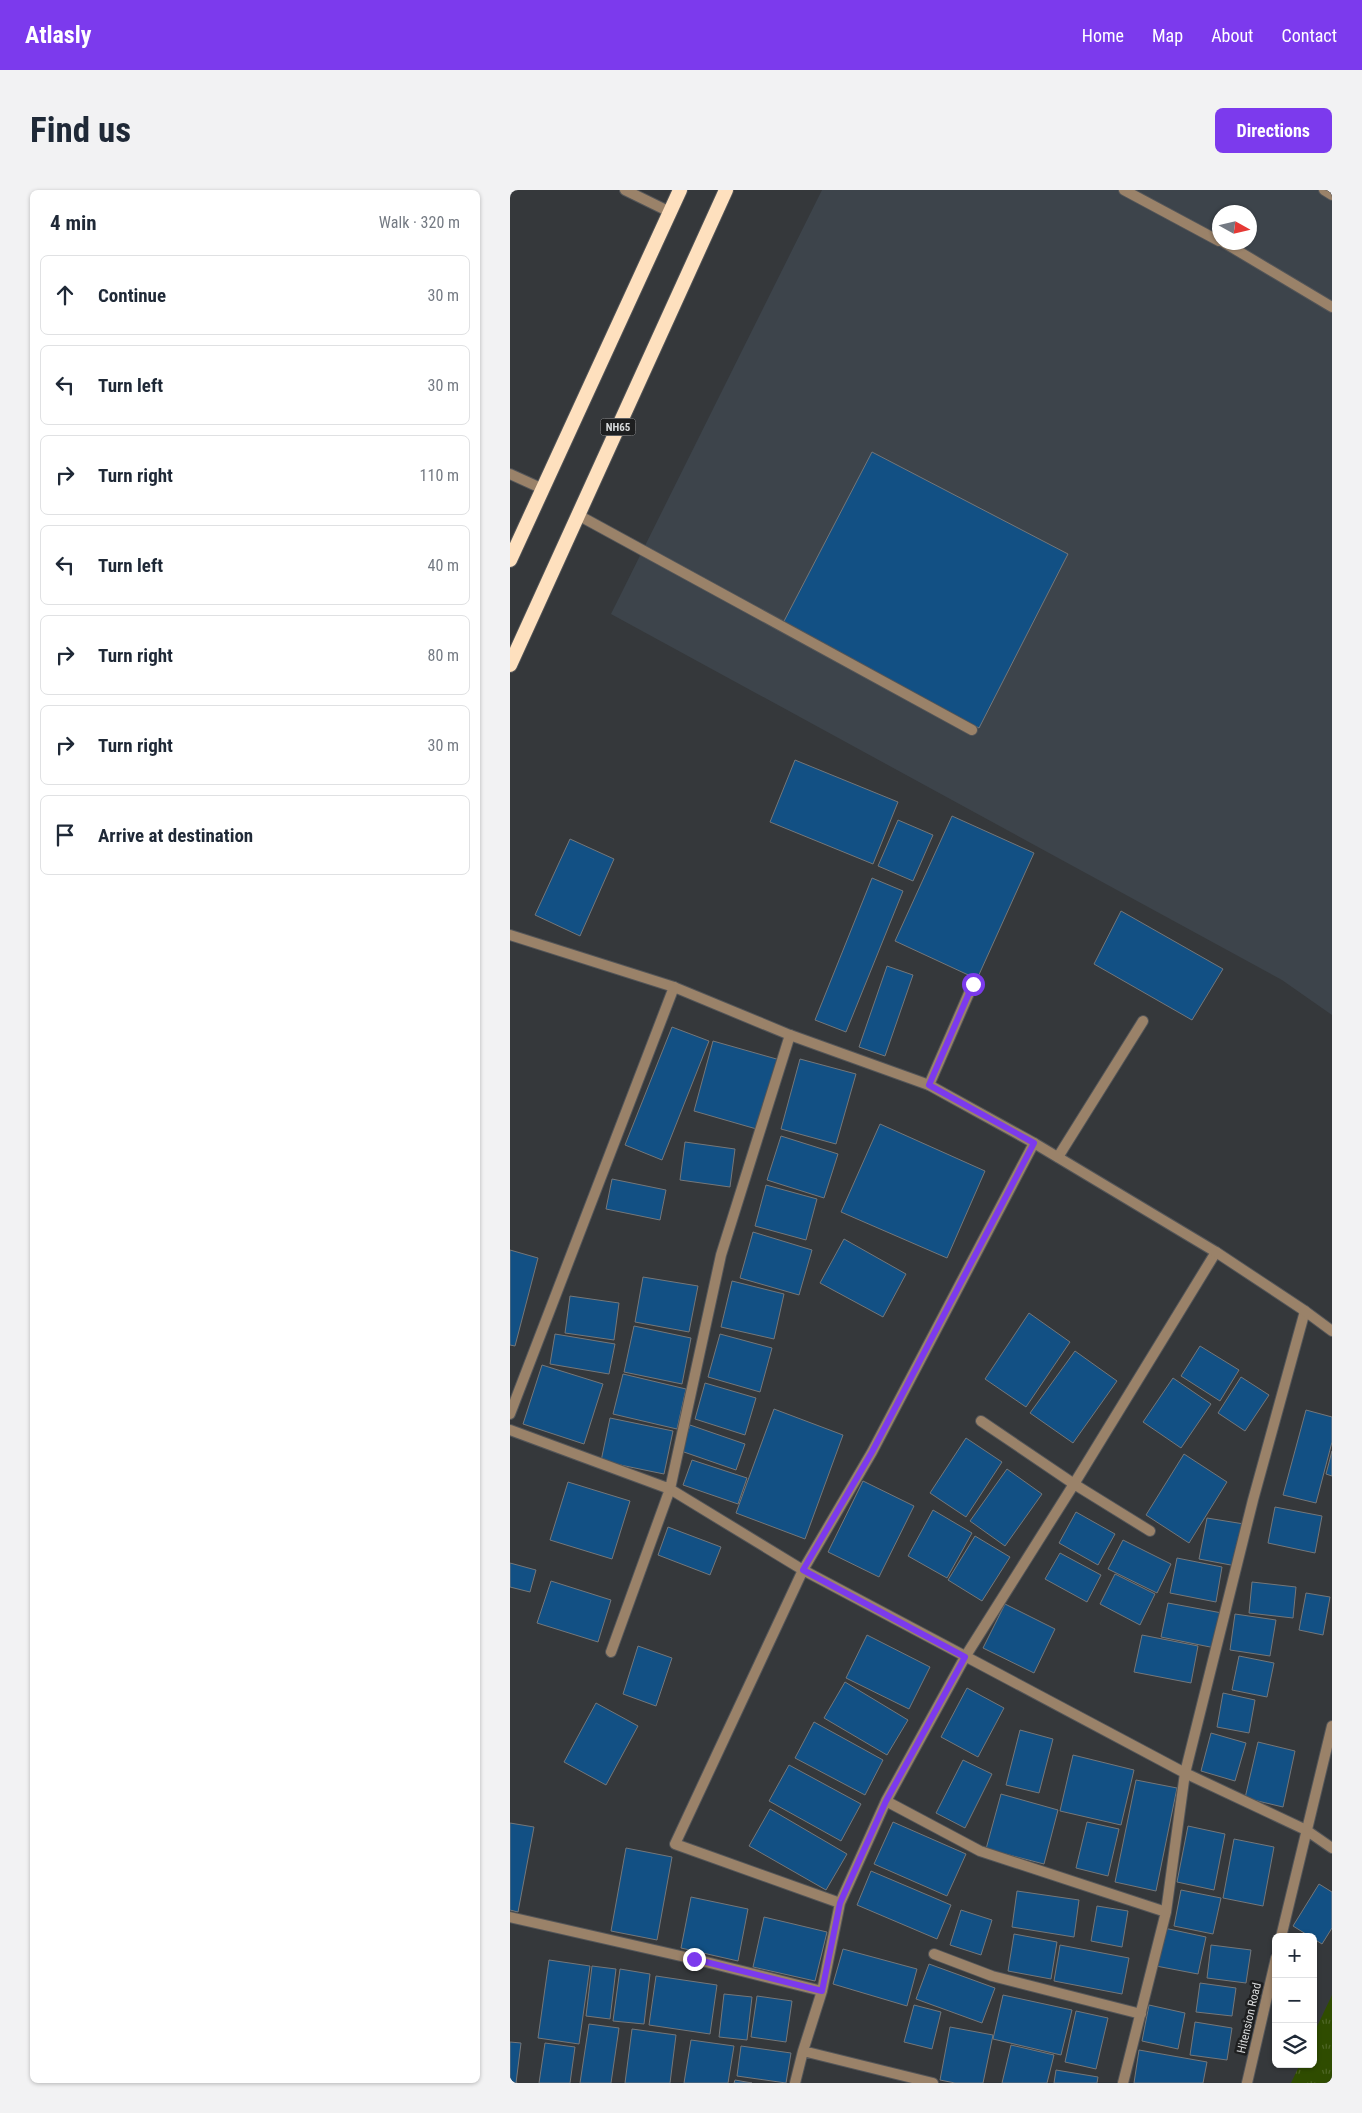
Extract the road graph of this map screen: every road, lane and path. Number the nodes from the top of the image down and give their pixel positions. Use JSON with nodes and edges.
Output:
{"nodes":[{"id":1,"x":625,"y":190,"type":"edge"},
{"id":2,"x":680,"y":190,"type":"edge"},
{"id":3,"x":726,"y":190,"type":"edge"},
{"id":4,"x":1124,"y":190,"type":"edge"},
{"id":5,"x":1324,"y":190,"type":"edge"},
{"id":6,"x":1332,"y":195,"type":"edge"},
{"id":7,"x":670,"y":212,"type":"junction"},
{"id":8,"x":1212,"y":237,"type":"edge"},
{"id":9,"x":1235,"y":250,"type":"edge"},
{"id":10,"x":1332,"y":307,"type":"edge"},
{"id":11,"x":510,"y":474,"type":"edge"},
{"id":12,"x":543,"y":489,"type":"junction"},
{"id":13,"x":578,"y":515,"type":"junction"},
{"id":14,"x":510,"y":560,"type":"edge"},
{"id":15,"x":510,"y":665,"type":"edge"},
{"id":16,"x":972,"y":730,"type":"dead end"},
{"id":17,"x":510,"y":935,"type":"edge"},
{"id":18,"x":973,"y":984,"type":"dead end"},
{"id":19,"x":674,"y":986,"type":"junction"},
{"id":20,"x":1143,"y":1021,"type":"dead end"},
{"id":21,"x":790,"y":1035,"type":"junction"},
{"id":22,"x":929,"y":1085,"type":"junction"},
{"id":23,"x":1034,"y":1143,"type":"junction"},
{"id":24,"x":1058,"y":1157,"type":"junction"},
{"id":25,"x":1216,"y":1252,"type":"junction"},
{"id":26,"x":1305,"y":1311,"type":"junction"},
{"id":27,"x":1332,"y":1331,"type":"edge"},
{"id":28,"x":510,"y":1414,"type":"edge"},
{"id":29,"x":981,"y":1421,"type":"dead end"},
{"id":30,"x":510,"y":1430,"type":"edge"},
{"id":31,"x":1074,"y":1484,"type":"junction"},
{"id":32,"x":670,"y":1489,"type":"junction"},
{"id":33,"x":1150,"y":1531,"type":"dead end"},
{"id":34,"x":803,"y":1570,"type":"junction"},
{"id":35,"x":611,"y":1652,"type":"dead end"},
{"id":36,"x":965,"y":1657,"type":"junction"},
{"id":37,"x":1332,"y":1726,"type":"edge"},
{"id":38,"x":1185,"y":1772,"type":"junction"},
{"id":39,"x":886,"y":1801,"type":"junction"},
{"id":40,"x":1306,"y":1830,"type":"junction"},
{"id":41,"x":1332,"y":1848,"type":"edge"},
{"id":42,"x":840,"y":1903,"type":"junction"},
{"id":43,"x":1166,"y":1912,"type":"junction"},
{"id":44,"x":510,"y":1917,"type":"edge"},
{"id":45,"x":1282,"y":1933,"type":"edge"},
{"id":46,"x":934,"y":1954,"type":"dead end"},
{"id":47,"x":1272,"y":1975,"type":"edge"},
{"id":48,"x":822,"y":1991,"type":"junction"},
{"id":49,"x":1142,"y":2014,"type":"junction"},
{"id":50,"x":803,"y":2052,"type":"junction"},
{"id":51,"x":795,"y":2083,"type":"edge"},
{"id":52,"x":933,"y":2083,"type":"edge"},
{"id":53,"x":1123,"y":2083,"type":"edge"},
{"id":54,"x":1247,"y":2083,"type":"edge"}],
"edges":[{"from":1,"to":7,"type":"street"},
{"from":2,"to":7,"type":"highway"},
{"from":3,"to":13,"type":"highway","number":"NH65"},
{"from":4,"to":8,"type":"street"},
{"from":5,"to":6,"type":"street"},
{"from":7,"to":12,"type":"highway"},
{"from":9,"to":10,"type":"street"},
{"from":11,"to":12,"type":"street"},
{"from":12,"to":14,"type":"highway"},
{"from":13,"to":15,"type":"highway","number":"NH65"},
{"from":13,"to":16,"type":"street"},
{"from":17,"to":19,"type":"street"},
{"from":18,"to":22,"type":"street"},
{"from":19,"to":21,"type":"street"},
{"from":19,"to":28,"type":"street"},
{"from":20,"to":24,"type":"street"},
{"from":21,"to":22,"type":"street"},
{"from":21,"to":32,"type":"street"},
{"from":22,"to":23,"type":"street"},
{"from":23,"to":24,"type":"street"},
{"from":23,"to":34,"type":"street"},
{"from":24,"to":25,"type":"street"},
{"from":25,"to":26,"type":"street"},
{"from":25,"to":31,"type":"street"},
{"from":26,"to":27,"type":"street"},
{"from":26,"to":38,"type":"street"},
{"from":29,"to":31,"type":"street"},
{"from":30,"to":32,"type":"street"},
{"from":31,"to":33,"type":"street"},
{"from":31,"to":36,"type":"street"},
{"from":32,"to":34,"type":"street"},
{"from":32,"to":35,"type":"street"},
{"from":34,"to":36,"type":"street"},
{"from":34,"to":42,"type":"street"},
{"from":36,"to":38,"type":"street"},
{"from":36,"to":39,"type":"street"},
{"from":37,"to":40,"type":"street"},
{"from":38,"to":40,"type":"street"},
{"from":38,"to":43,"type":"street"},
{"from":39,"to":42,"type":"street"},
{"from":39,"to":43,"type":"street"},
{"from":40,"to":41,"type":"street"},
{"from":40,"to":45,"type":"street"},
{"from":42,"to":48,"type":"street"},
{"from":43,"to":49,"type":"street"},
{"from":44,"to":48,"type":"street"},
{"from":46,"to":49,"type":"street"},
{"from":47,"to":54,"type":"street","name":"Hitension Road"},
{"from":48,"to":50,"type":"street"},
{"from":49,"to":53,"type":"street"},
{"from":50,"to":51,"type":"street"},
{"from":50,"to":52,"type":"street"}]}
